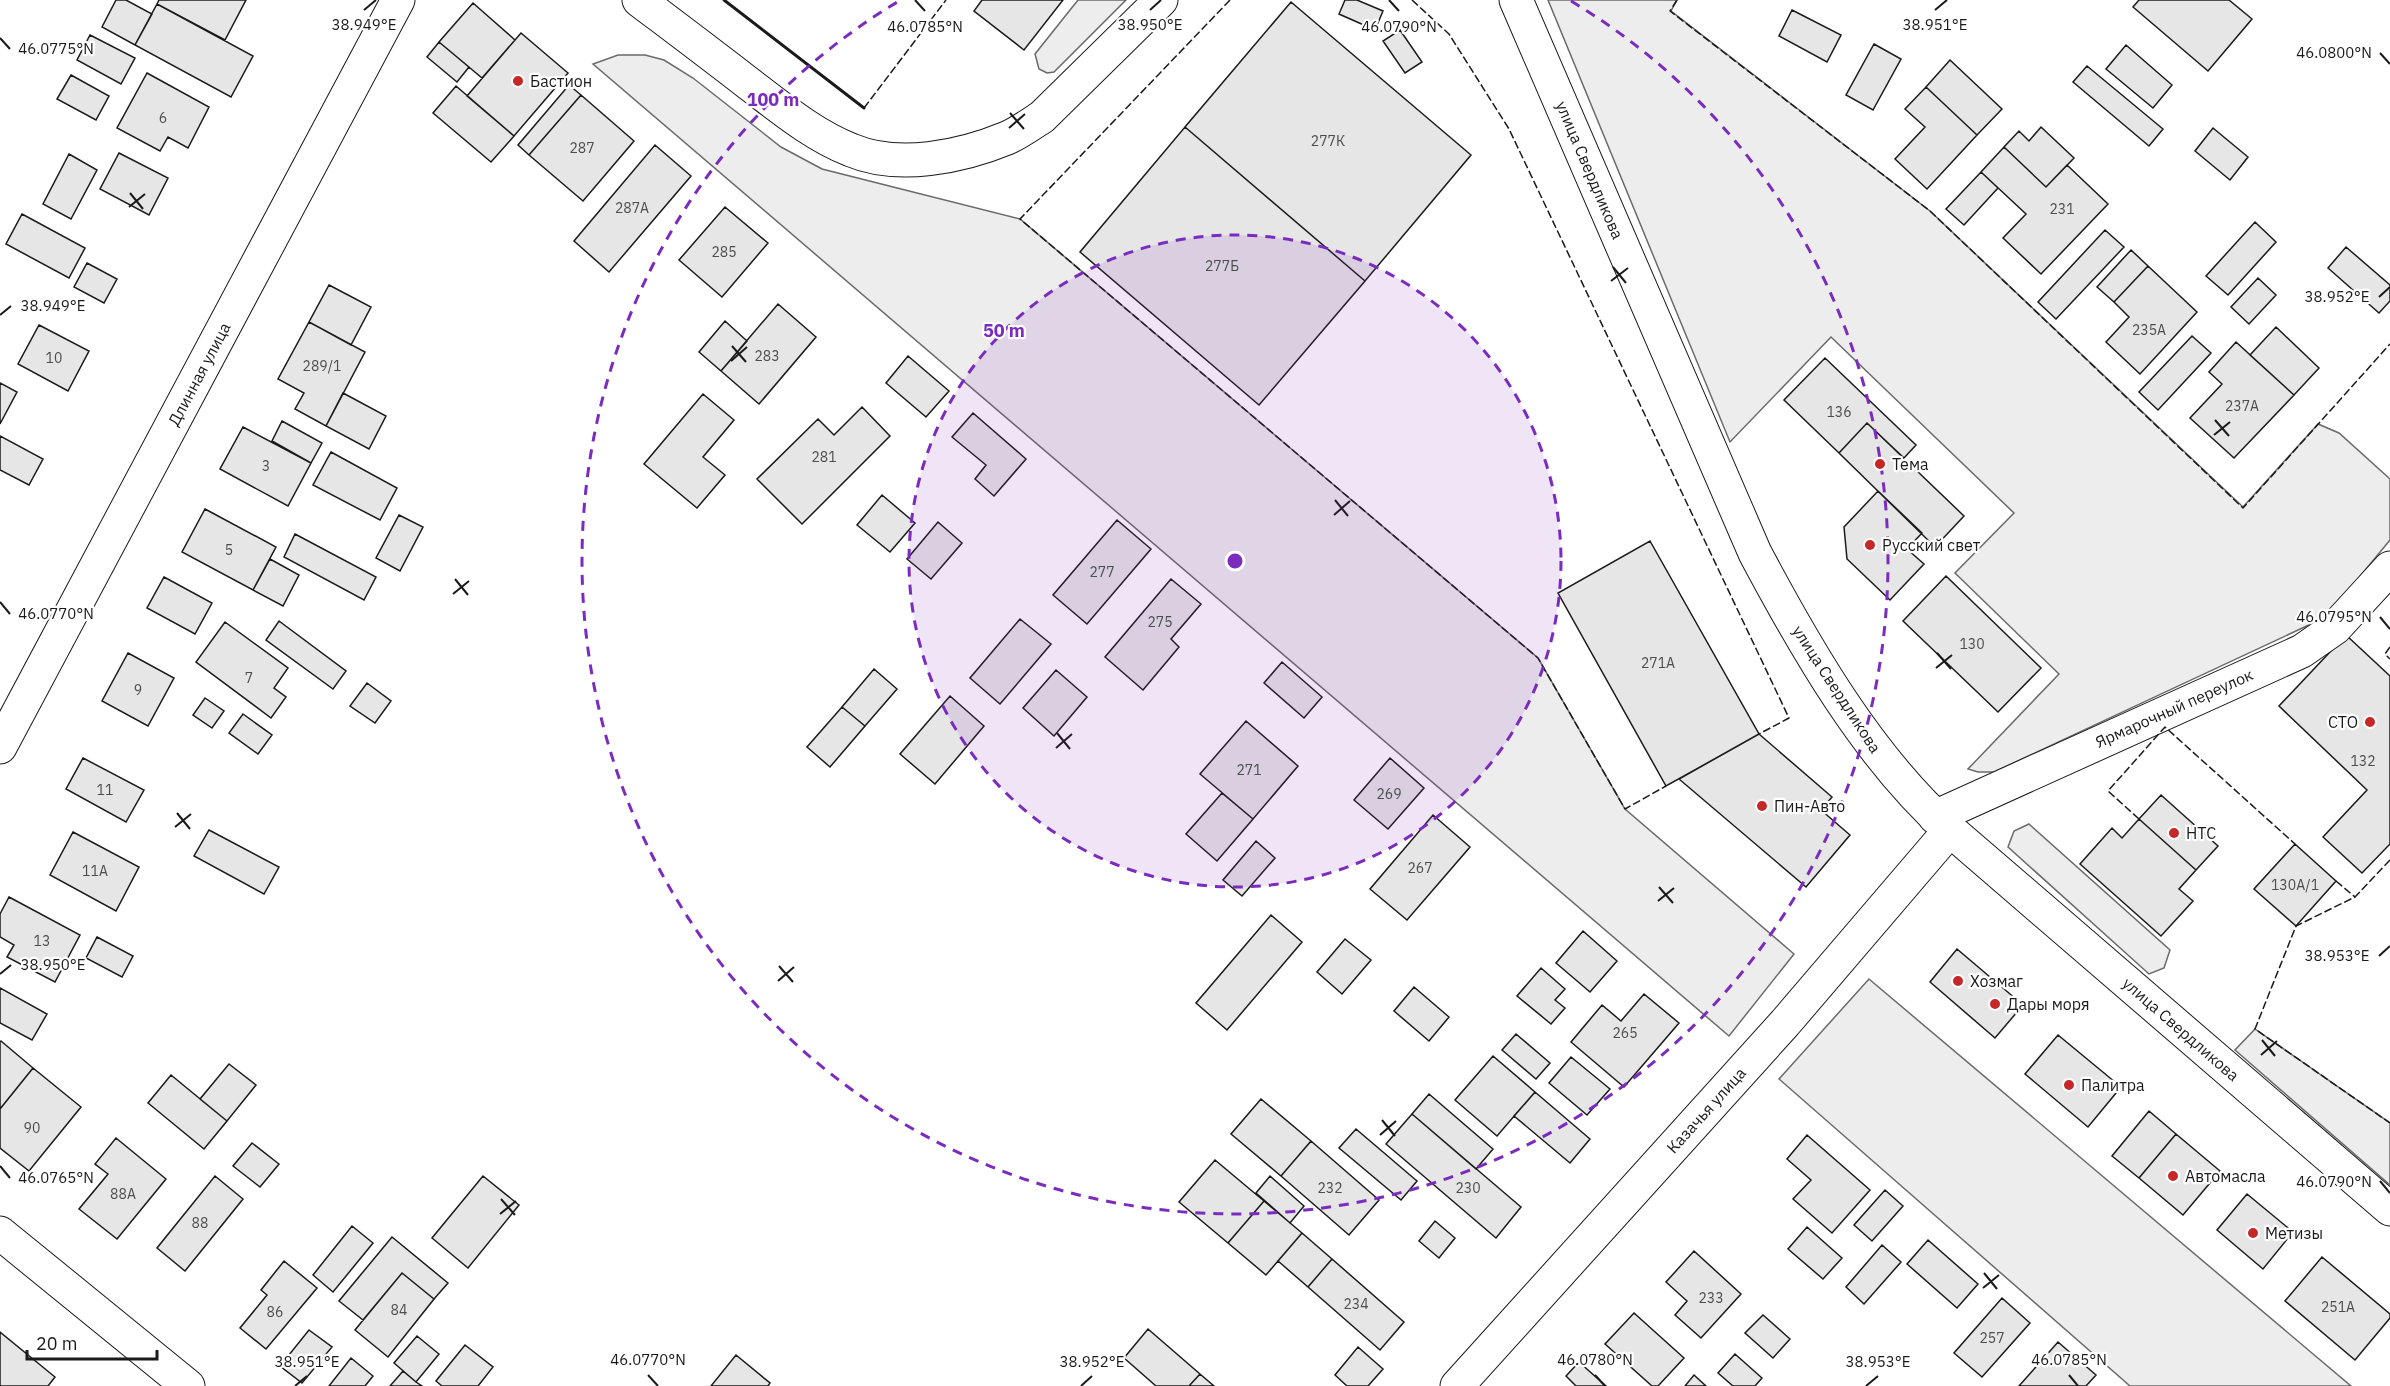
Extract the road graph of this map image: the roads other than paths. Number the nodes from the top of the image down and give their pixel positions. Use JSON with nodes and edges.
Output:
{"nodes":[{"id":1,"x":398,"y":0,"type":"edge"},
{"id":2,"x":639,"y":0,"type":"edge"},
{"id":3,"x":1161,"y":0,"type":"edge"},
{"id":4,"x":1516,"y":0,"type":"edge"},
{"id":5,"x":2390,"y":568,"type":"edge"},
{"id":6,"x":0,"y":747,"type":"edge"},
{"id":7,"x":1943,"y":823,"type":"junction"},
{"id":8,"x":2390,"y":1209,"type":"edge"},
{"id":9,"x":0,"y":1233,"type":"edge"},
{"id":10,"x":188,"y":1386,"type":"edge"},
{"id":11,"x":1457,"y":1386,"type":"edge"}],
"edges":[{"from":1,"to":6,"type":"street","name":"Длинная улица"},
{"from":2,"to":3,"type":"street"},
{"from":4,"to":7,"type":"street","name":"улица Свердликова"},
{"from":5,"to":7,"type":"street","name":"Ярмарочный переулок"},
{"from":7,"to":8,"type":"street","name":"улица Свердликова"},
{"from":7,"to":11,"type":"street","name":"Казачья улица"},
{"from":9,"to":10,"type":"street"}]}
